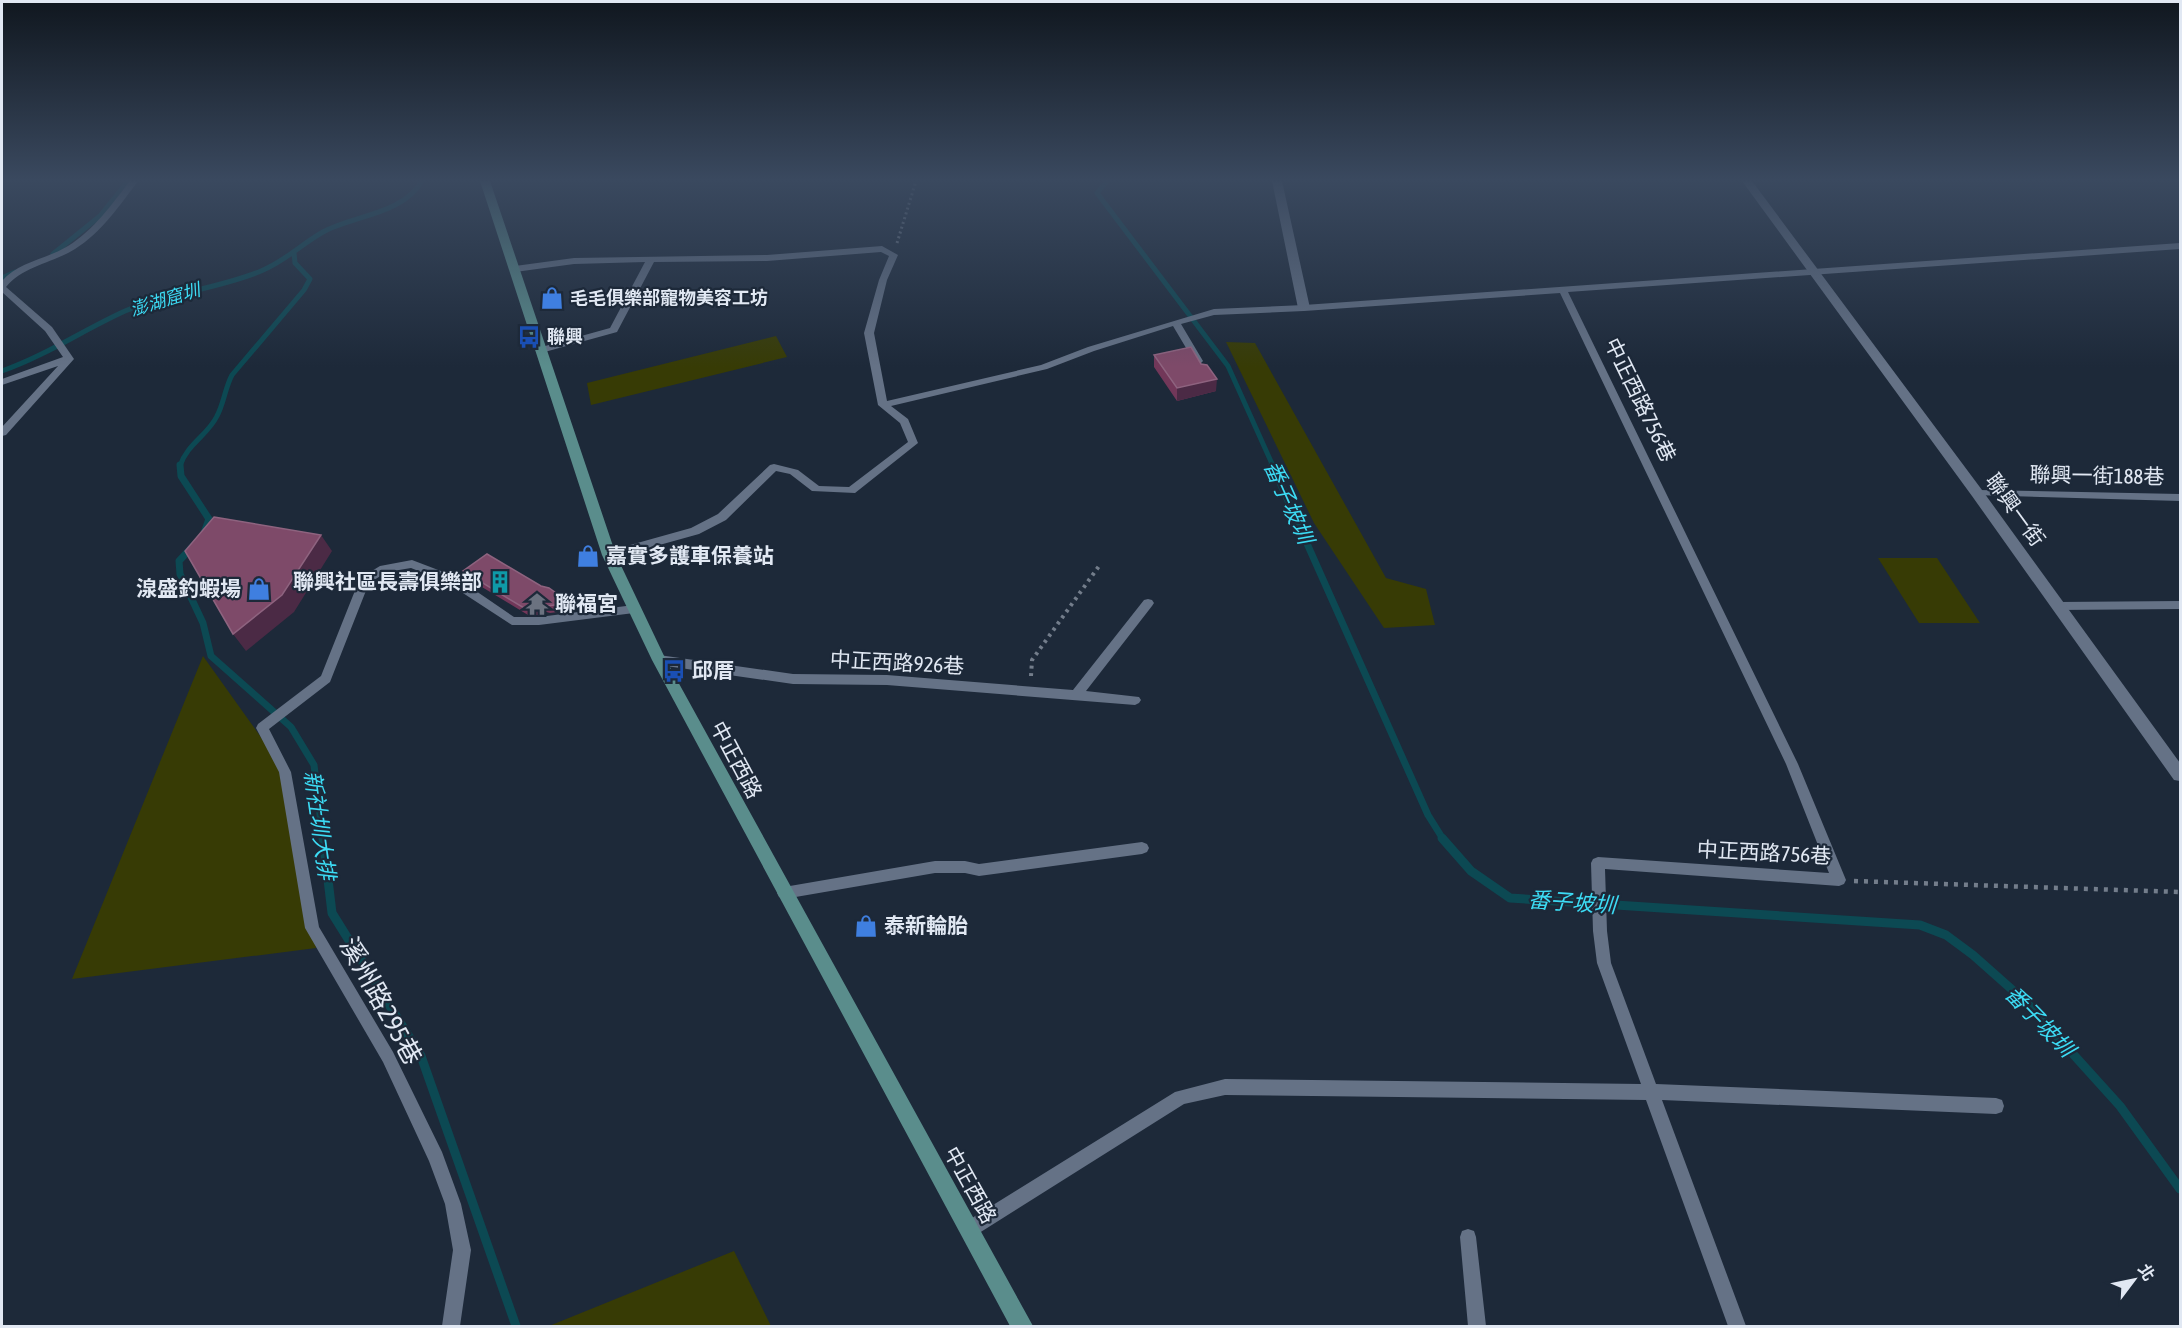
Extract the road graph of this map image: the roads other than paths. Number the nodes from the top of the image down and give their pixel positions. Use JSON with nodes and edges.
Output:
{"nodes":[{"id":1,"x":77,"y":243,"type":"edge"},
{"id":2,"x":507,"y":243,"type":"edge"},
{"id":3,"x":1290,"y":243,"type":"edge"},
{"id":4,"x":1792,"y":243,"type":"edge"},
{"id":5,"x":2181,"y":246,"type":"edge"},
{"id":6,"x":651,"y":260,"type":"junction"},
{"id":7,"x":515,"y":268,"type":"junction"},
{"id":8,"x":1812,"y":272,"type":"junction"},
{"id":9,"x":2,"y":287,"type":"edge"},
{"id":10,"x":1563,"y":290,"type":"junction"},
{"id":11,"x":1304,"y":308,"type":"junction"},
{"id":12,"x":1176,"y":323,"type":"junction"},
{"id":13,"x":541,"y":350,"type":"junction"},
{"id":14,"x":67,"y":355,"type":"junction"},
{"id":15,"x":1205,"y":373,"type":"edge"},
{"id":16,"x":2,"y":382,"type":"edge"},
{"id":17,"x":883,"y":405,"type":"junction"},
{"id":18,"x":2,"y":433,"type":"edge"},
{"id":19,"x":1977,"y":493,"type":"junction"},
{"id":20,"x":2181,"y":498,"type":"edge"},
{"id":21,"x":609,"y":555,"type":"junction"},
{"id":22,"x":1148,"y":603,"type":"dead end"},
{"id":23,"x":2181,"y":604,"type":"edge"},
{"id":24,"x":2058,"y":606,"type":"junction"},
{"id":25,"x":634,"y":609,"type":"junction"},
{"id":26,"x":659,"y":660,"type":"junction"},
{"id":27,"x":1076,"y":695,"type":"junction"},
{"id":28,"x":1135,"y":700,"type":"dead end"},
{"id":29,"x":2181,"y":775,"type":"edge"},
{"id":30,"x":1142,"y":848,"type":"dead end"},
{"id":31,"x":784,"y":893,"type":"junction"},
{"id":32,"x":1651,"y":1092,"type":"junction"},
{"id":33,"x":1996,"y":1106,"type":"dead end"},
{"id":34,"x":970,"y":1229,"type":"junction"},
{"id":35,"x":1468,"y":1237,"type":"dead end"},
{"id":36,"x":451,"y":1326,"type":"edge"},
{"id":37,"x":1022,"y":1326,"type":"edge"},
{"id":38,"x":1477,"y":1326,"type":"edge"},
{"id":39,"x":1737,"y":1326,"type":"edge"}],
"edges":[{"from":1,"to":9,"type":"lane"},
{"from":2,"to":7,"type":"main road","name":"中正西路"},
{"from":3,"to":11,"type":"street"},
{"from":4,"to":8,"type":"street","name":"聯興一街"},
{"from":5,"to":8,"type":"lane"},
{"from":6,"to":7,"type":"lane"},
{"from":6,"to":13,"type":"lane"},
{"from":6,"to":17,"type":"lane"},
{"from":7,"to":13,"type":"main road","name":"中正西路"},
{"from":8,"to":10,"type":"lane"},
{"from":8,"to":19,"type":"street","name":"聯興一街"},
{"from":9,"to":14,"type":"lane"},
{"from":10,"to":11,"type":"lane"},
{"from":10,"to":32,"type":"lane","name":"中正西路756巷"},
{"from":11,"to":12,"type":"lane"},
{"from":12,"to":15,"type":"lane"},
{"from":12,"to":17,"type":"lane"},
{"from":13,"to":21,"type":"main road","name":"中正西路"},
{"from":14,"to":16,"type":"lane"},
{"from":14,"to":18,"type":"lane"},
{"from":17,"to":21,"type":"lane"},
{"from":19,"to":20,"type":"lane","name":"聯興一街188巷"},
{"from":19,"to":24,"type":"street","name":"聯興一街"},
{"from":21,"to":25,"type":"main road","name":"中正西路"},
{"from":22,"to":27,"type":"lane"},
{"from":23,"to":24,"type":"lane"},
{"from":24,"to":29,"type":"street","name":"聯興一街"},
{"from":25,"to":26,"type":"main road","name":"中正西路"},
{"from":25,"to":36,"type":"lane","name":"溪州路295巷"},
{"from":26,"to":27,"type":"lane","name":"中正西路926巷"},
{"from":26,"to":31,"type":"main road","name":"中正西路"},
{"from":27,"to":28,"type":"lane","name":"中正西路926巷"},
{"from":30,"to":31,"type":"lane"},
{"from":31,"to":34,"type":"main road","name":"中正西路"},
{"from":32,"to":33,"type":"lane"},
{"from":32,"to":34,"type":"lane"},
{"from":32,"to":39,"type":"lane","name":"中正西路756巷"},
{"from":34,"to":37,"type":"main road","name":"中正西路"},
{"from":35,"to":38,"type":"lane"}]}
